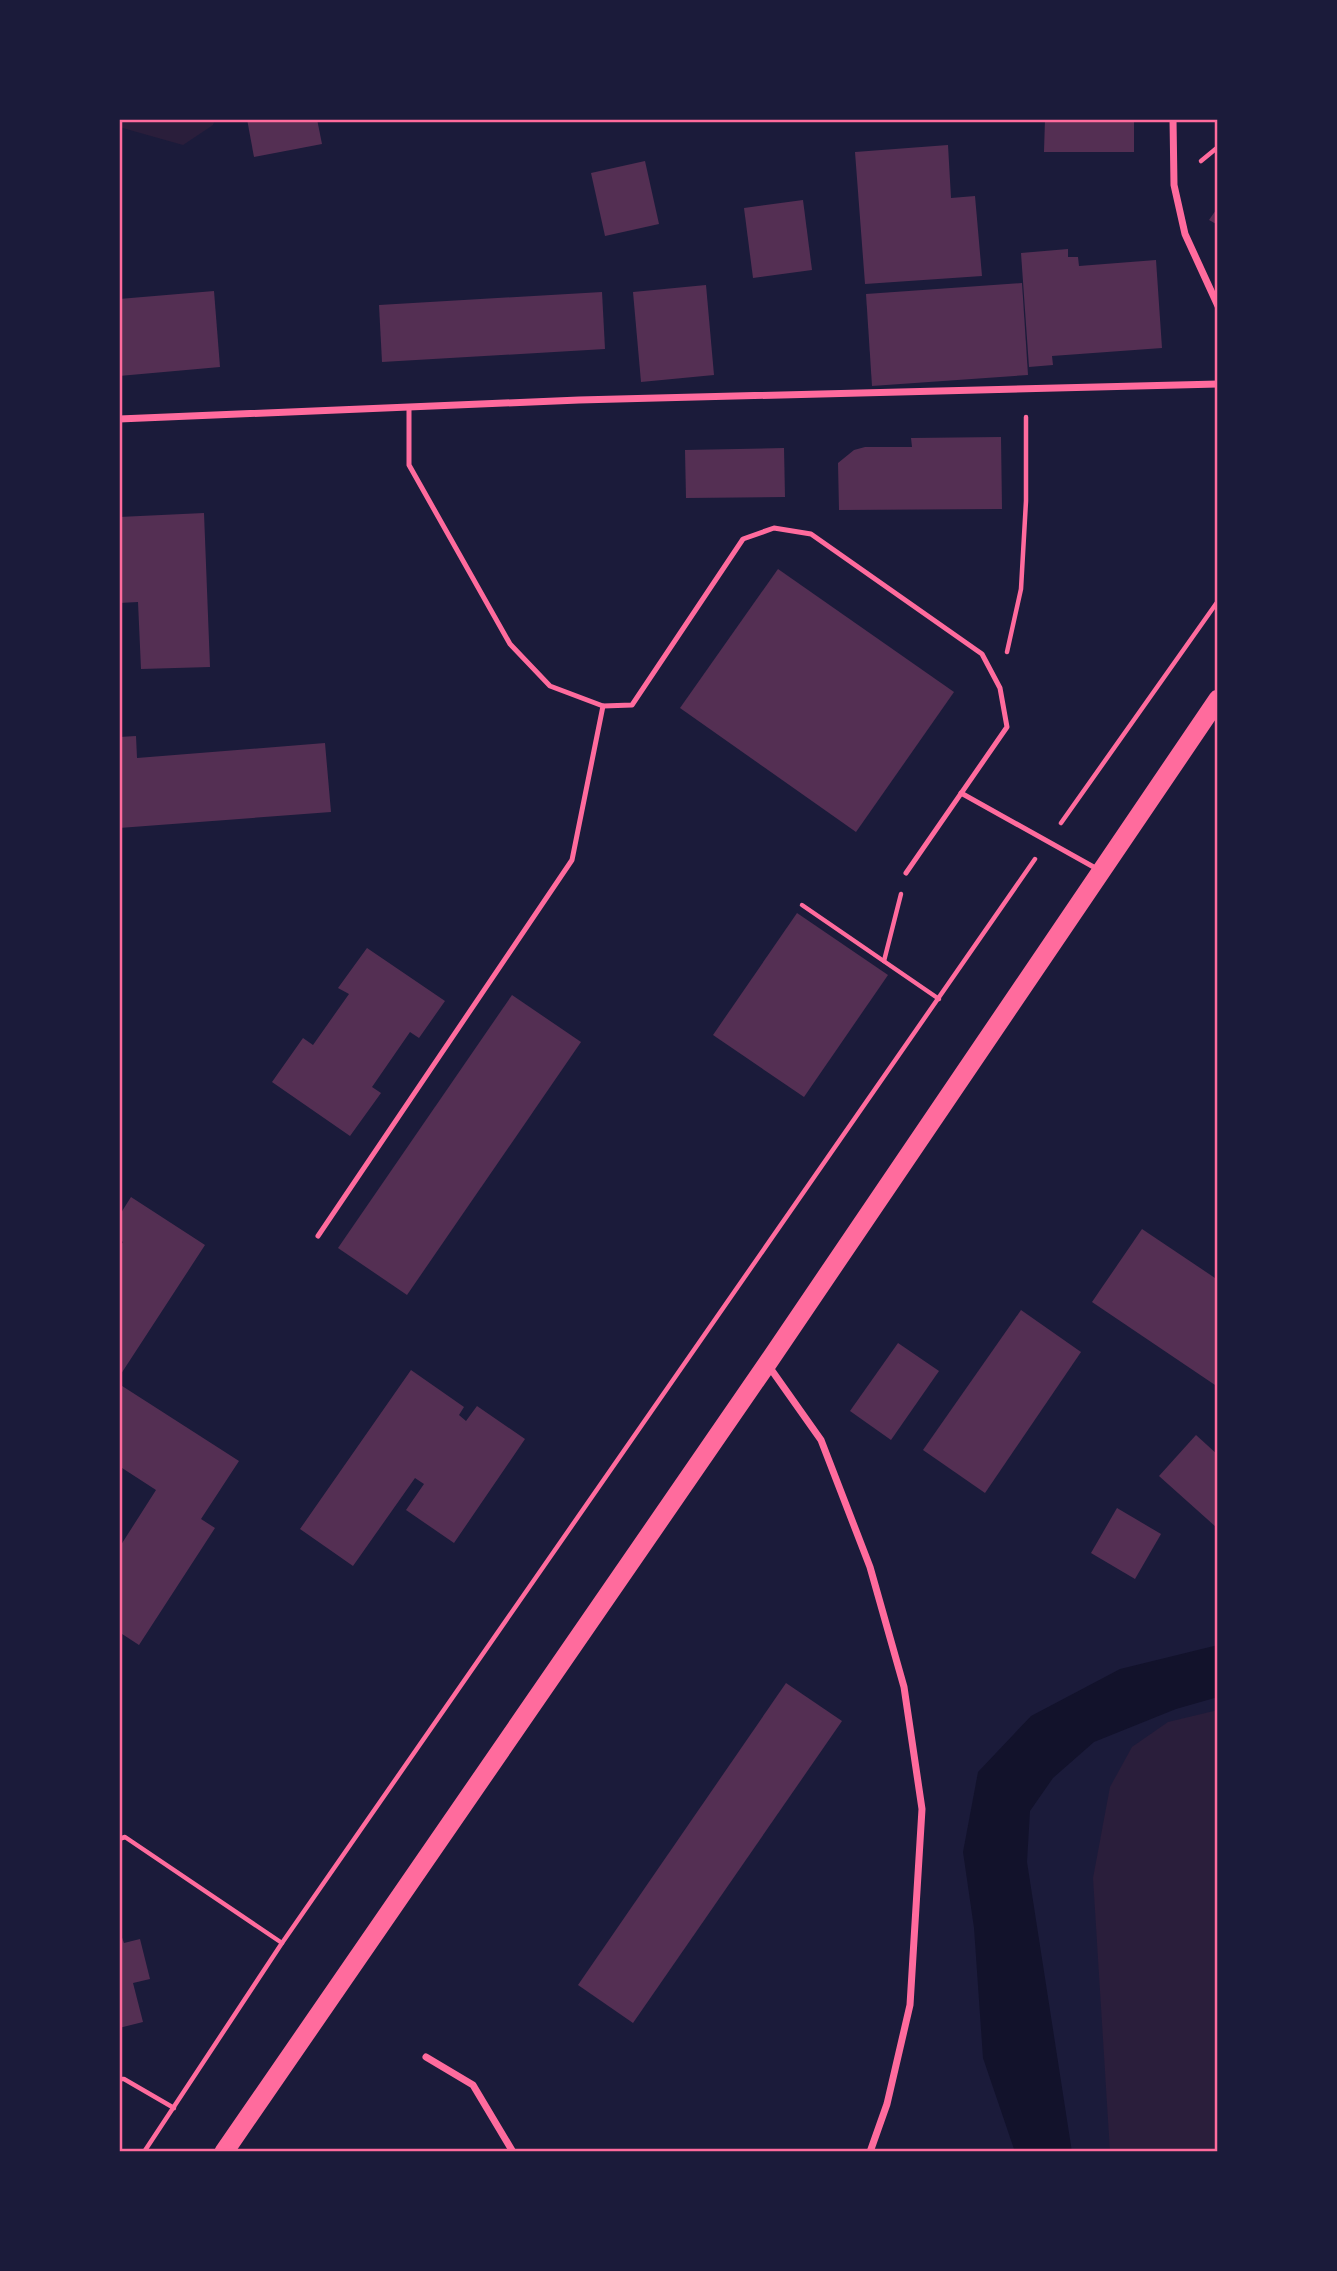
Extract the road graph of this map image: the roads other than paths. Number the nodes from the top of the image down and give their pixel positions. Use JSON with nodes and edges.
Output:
{"nodes":[{"id":1,"x":1173,"y":119,"type":"edge"},
{"id":2,"x":1218,"y":306,"type":"edge"},
{"id":3,"x":1218,"y":384,"type":"edge"},
{"id":4,"x":409,"y":407,"type":"junction"},
{"id":5,"x":119,"y":419,"type":"edge"},
{"id":6,"x":1218,"y":699,"type":"edge"},
{"id":7,"x":603,"y":706,"type":"junction"},
{"id":8,"x":961,"y":793,"type":"junction"},
{"id":9,"x":1102,"y":872,"type":"junction"},
{"id":10,"x":906,"y":873,"type":"road end"},
{"id":11,"x":318,"y":1236,"type":"dead end"},
{"id":12,"x":767,"y":1364,"type":"junction"},
{"id":13,"x":426,"y":2057,"type":"dead end"},
{"id":14,"x":223,"y":2152,"type":"edge"},
{"id":15,"x":513,"y":2152,"type":"edge"},
{"id":16,"x":870,"y":2152,"type":"edge"}],
"edges":[{"from":1,"to":2,"type":"street"},
{"from":3,"to":4,"type":"street"},
{"from":4,"to":5,"type":"street"},
{"from":4,"to":7,"type":"lane"},
{"from":6,"to":9,"type":"highway"},
{"from":7,"to":8,"type":"lane"},
{"from":7,"to":11,"type":"lane"},
{"from":8,"to":9,"type":"lane"},
{"from":8,"to":10,"type":"lane"},
{"from":9,"to":12,"type":"highway"},
{"from":12,"to":14,"type":"highway"},
{"from":12,"to":16,"type":"street"},
{"from":13,"to":15,"type":"street"}]}
